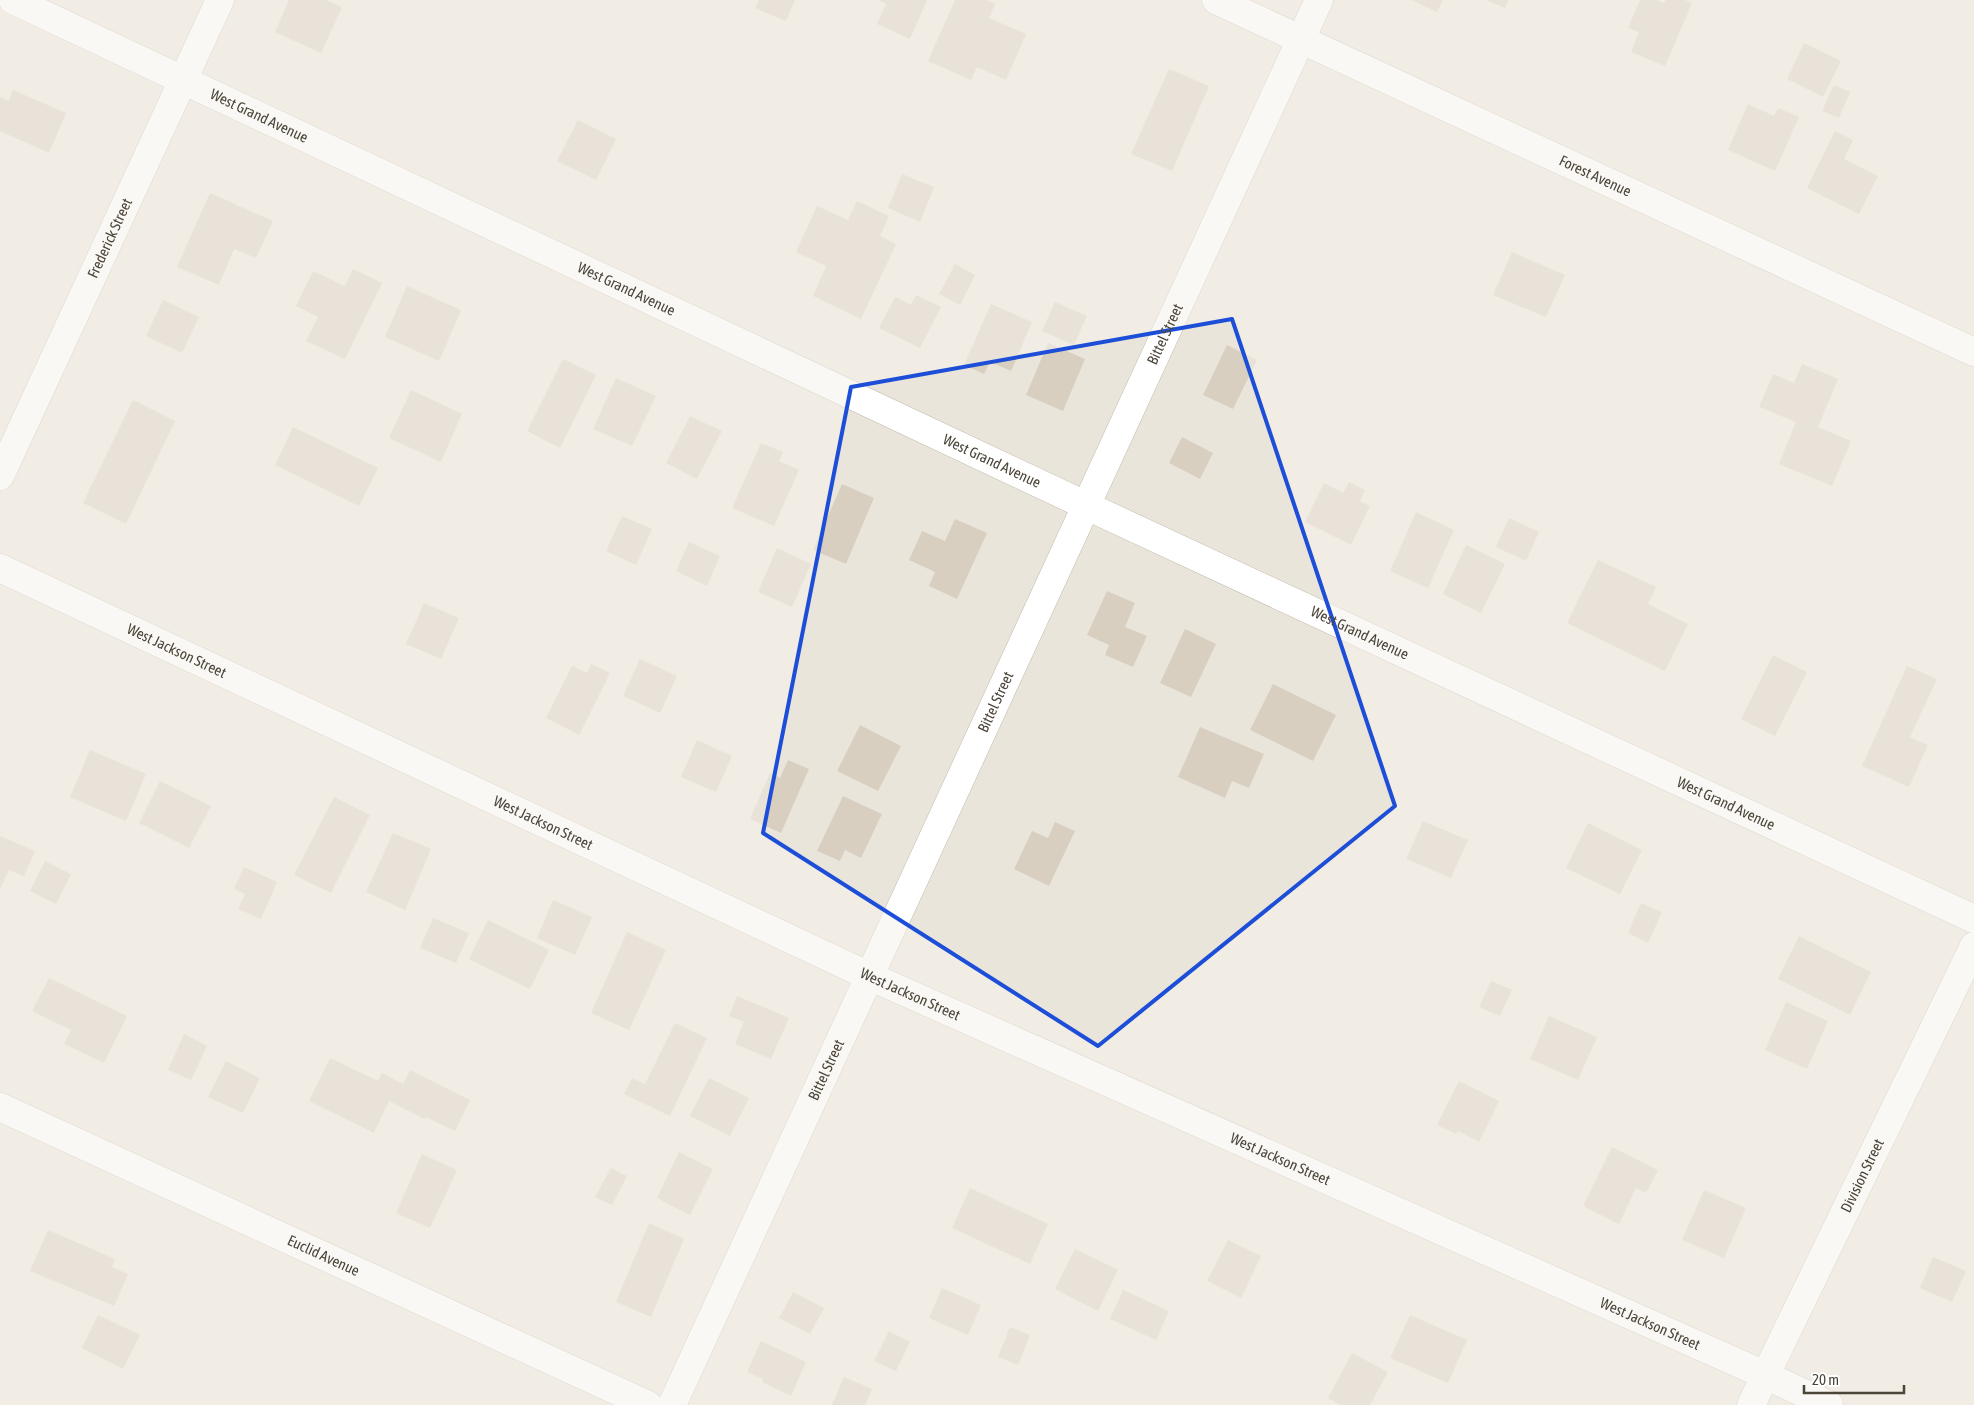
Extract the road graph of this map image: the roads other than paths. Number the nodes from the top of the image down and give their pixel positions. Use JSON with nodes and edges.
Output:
{"nodes":[{"id":1,"x":13,"y":0,"type":"edge"},
{"id":2,"x":220,"y":0,"type":"edge"},
{"id":3,"x":1216,"y":0,"type":"edge"},
{"id":4,"x":1318,"y":0,"type":"edge"},
{"id":5,"x":1300,"y":39,"type":"junction"},
{"id":6,"x":183,"y":80,"type":"junction"},
{"id":7,"x":1974,"y":352,"type":"edge"},
{"id":8,"x":0,"y":476,"type":"edge"},
{"id":9,"x":1087,"y":506,"type":"junction"},
{"id":10,"x":0,"y":568,"type":"edge"},
{"id":11,"x":1974,"y":919,"type":"edge"},
{"id":12,"x":1974,"y":946,"type":"edge"},
{"id":13,"x":869,"y":976,"type":"junction"},
{"id":14,"x":0,"y":1107,"type":"edge"},
{"id":15,"x":1764,"y":1375,"type":"junction"},
{"id":16,"x":648,"y":1405,"type":"edge"},
{"id":17,"x":672,"y":1405,"type":"edge"},
{"id":18,"x":1751,"y":1405,"type":"edge"},
{"id":19,"x":1829,"y":1405,"type":"edge"}],
"edges":[{"from":1,"to":6,"type":"street","name":"West Grand Avenue"},
{"from":2,"to":6,"type":"street","name":"Frederick Street"},
{"from":3,"to":5,"type":"street","name":"Forest Avenue"},
{"from":4,"to":5,"type":"street","name":"Bittel Street"},
{"from":5,"to":7,"type":"street","name":"Forest Avenue"},
{"from":5,"to":9,"type":"street","name":"Bittel Street"},
{"from":6,"to":8,"type":"street","name":"Frederick Street"},
{"from":6,"to":9,"type":"street","name":"West Grand Avenue"},
{"from":9,"to":11,"type":"street","name":"West Grand Avenue"},
{"from":9,"to":13,"type":"street","name":"Bittel Street"},
{"from":10,"to":13,"type":"street","name":"West Jackson Street"},
{"from":12,"to":15,"type":"street","name":"Division Street"},
{"from":13,"to":15,"type":"street","name":"West Jackson Street"},
{"from":13,"to":17,"type":"street","name":"Bittel Street"},
{"from":14,"to":16,"type":"street","name":"Euclid Avenue"},
{"from":15,"to":18,"type":"street","name":"Division Street"},
{"from":15,"to":19,"type":"street","name":"West Jackson Street"}]}
